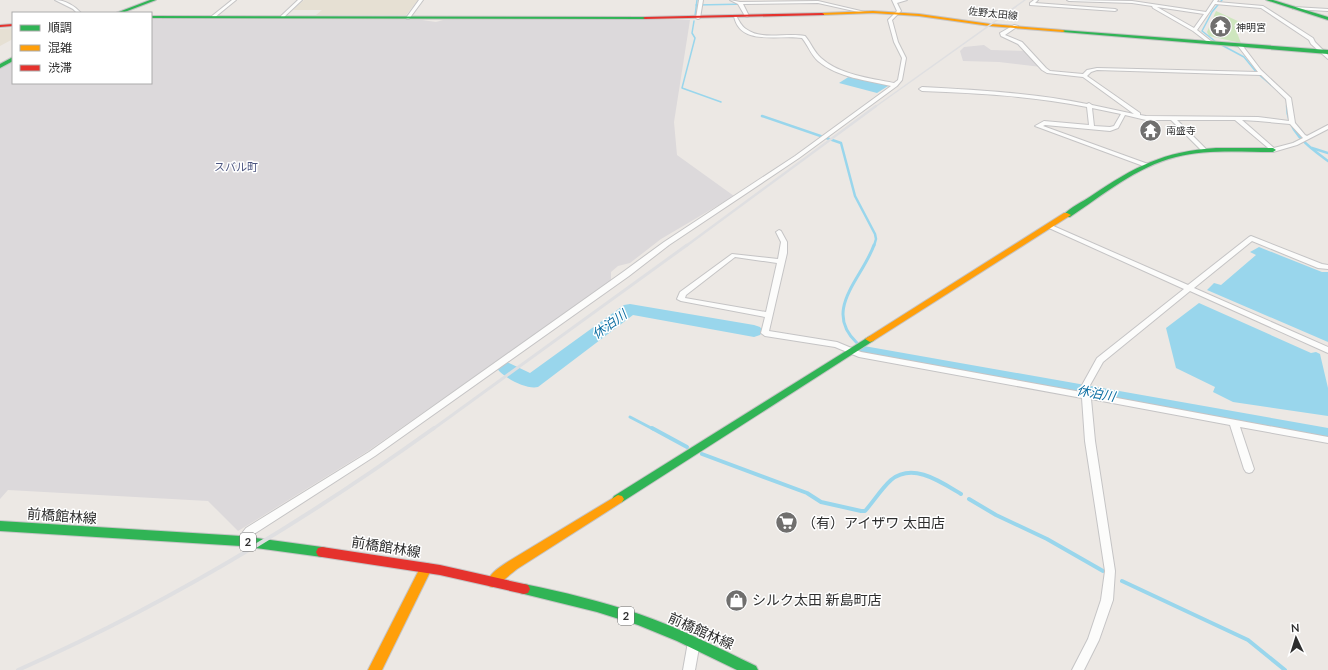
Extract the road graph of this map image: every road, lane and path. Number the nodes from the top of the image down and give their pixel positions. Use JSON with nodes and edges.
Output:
{"nodes":[{"id":1,"x":57,"y":0,"type":"edge"},
{"id":2,"x":154,"y":0,"type":"edge"},
{"id":3,"x":234,"y":0,"type":"edge"},
{"id":4,"x":300,"y":0,"type":"edge"},
{"id":5,"x":422,"y":0,"type":"edge"},
{"id":6,"x":701,"y":0,"type":"edge"},
{"id":7,"x":732,"y":0,"type":"edge"},
{"id":8,"x":905,"y":0,"type":"edge"},
{"id":9,"x":1036,"y":0,"type":"edge"},
{"id":10,"x":1068,"y":0,"type":"edge"},
{"id":11,"x":1272,"y":0,"type":"edge"},
{"id":12,"x":895,"y":1,"type":"edge"},
{"id":13,"x":1103,"y":1,"type":"edge"},
{"id":14,"x":1131,"y":1,"type":"edge"},
{"id":15,"x":1214,"y":2,"type":"edge"},
{"id":16,"x":740,"y":4,"type":"junction"},
{"id":17,"x":1150,"y":5,"type":"junction"},
{"id":18,"x":1293,"y":8,"type":"junction"},
{"id":19,"x":1304,"y":9,"type":"junction"},
{"id":20,"x":78,"y":12,"type":"edge"},
{"id":21,"x":121,"y":12,"type":"edge"},
{"id":22,"x":863,"y":12,"type":"junction"},
{"id":23,"x":898,"y":13,"type":"junction"},
{"id":24,"x":1206,"y":14,"type":"junction"},
{"id":25,"x":747,"y":16,"type":"junction"},
{"id":26,"x":1328,"y":16,"type":"edge"},
{"id":27,"x":152,"y":17,"type":"edge"},
{"id":28,"x":213,"y":17,"type":"junction"},
{"id":29,"x":282,"y":17,"type":"junction"},
{"id":30,"x":735,"y":17,"type":"junction"},
{"id":31,"x":408,"y":18,"type":"junction"},
{"id":32,"x":698,"y":18,"type":"junction"},
{"id":33,"x":12,"y":25,"type":"edge"},
{"id":34,"x":0,"y":26,"type":"edge"},
{"id":35,"x":1016,"y":26,"type":"junction"},
{"id":36,"x":1195,"y":30,"type":"junction"},
{"id":37,"x":1210,"y":44,"type":"junction"},
{"id":38,"x":1240,"y":46,"type":"junction"},
{"id":39,"x":1326,"y":54,"type":"edge"},
{"id":40,"x":12,"y":60,"type":"edge"},
{"id":41,"x":0,"y":66,"type":"edge"},
{"id":42,"x":1262,"y":74,"type":"junction"},
{"id":43,"x":1084,"y":76,"type":"junction"},
{"id":44,"x":895,"y":85,"type":"junction"},
{"id":45,"x":922,"y":89,"type":"dead end"},
{"id":46,"x":1089,"y":105,"type":"junction"},
{"id":47,"x":1124,"y":113,"type":"junction"},
{"id":48,"x":1142,"y":117,"type":"junction"},
{"id":49,"x":1172,"y":118,"type":"junction"},
{"id":50,"x":1237,"y":119,"type":"junction"},
{"id":51,"x":1292,"y":122,"type":"junction"},
{"id":52,"x":1328,"y":127,"type":"edge"},
{"id":53,"x":1092,"y":128,"type":"junction"},
{"id":54,"x":1308,"y":138,"type":"junction"},
{"id":55,"x":1204,"y":150,"type":"junction"},
{"id":56,"x":1273,"y":150,"type":"junction"},
{"id":57,"x":1146,"y":165,"type":"junction"},
{"id":58,"x":1051,"y":227,"type":"junction"},
{"id":59,"x":779,"y":232,"type":"dead end"},
{"id":60,"x":780,"y":260,"type":"junction"},
{"id":61,"x":1328,"y":266,"type":"edge"},
{"id":62,"x":1190,"y":288,"type":"junction"},
{"id":63,"x":768,"y":315,"type":"junction"},
{"id":64,"x":1328,"y":350,"type":"edge"},
{"id":65,"x":851,"y":351,"type":"junction"},
{"id":66,"x":1085,"y":392,"type":"junction"},
{"id":67,"x":1234,"y":424,"type":"junction"},
{"id":68,"x":1328,"y":440,"type":"edge"},
{"id":69,"x":1249,"y":469,"type":"dead end"},
{"id":70,"x":0,"y":526,"type":"edge"},
{"id":71,"x":241,"y":541,"type":"junction"},
{"id":72,"x":426,"y":568,"type":"junction"},
{"id":73,"x":493,"y":582,"type":"junction"},
{"id":74,"x":694,"y":642,"type":"junction"},
{"id":75,"x":375,"y":670,"type":"edge"},
{"id":76,"x":689,"y":670,"type":"edge"},
{"id":77,"x":751,"y":670,"type":"edge"},
{"id":78,"x":1078,"y":670,"type":"edge"}],
"edges":[{"from":1,"to":20,"type":"street"},
{"from":2,"to":21,"type":"main road"},
{"from":3,"to":28,"type":"street"},
{"from":4,"to":29,"type":"street"},
{"from":5,"to":31,"type":"street"},
{"from":6,"to":32,"type":"street"},
{"from":7,"to":16,"type":"street"},
{"from":8,"to":12,"type":"street"},
{"from":9,"to":13,"type":"street"},
{"from":10,"to":13,"type":"street"},
{"from":11,"to":18,"type":"main road"},
{"from":11,"to":19,"type":"main road"},
{"from":12,"to":23,"type":"street"},
{"from":13,"to":14,"type":"street"},
{"from":14,"to":17,"type":"street"},
{"from":15,"to":24,"type":"street"},
{"from":15,"to":39,"type":"street"},
{"from":16,"to":22,"type":"street"},
{"from":16,"to":25,"type":"street"},
{"from":17,"to":24,"type":"street"},
{"from":17,"to":36,"type":"street"},
{"from":18,"to":19,"type":"street"},
{"from":18,"to":26,"type":"main road"},
{"from":19,"to":26,"type":"main road"},
{"from":22,"to":23,"type":"main road","name":"佐野太田線"},
{"from":22,"to":25,"type":"main road","name":"佐野太田線"},
{"from":23,"to":35,"type":"main road","name":"佐野太田線"},
{"from":23,"to":44,"type":"street"},
{"from":24,"to":36,"type":"street"},
{"from":25,"to":30,"type":"main road","name":"佐野太田線"},
{"from":27,"to":28,"type":"main road","name":"佐野太田線"},
{"from":28,"to":29,"type":"main road","name":"佐野太田線"},
{"from":29,"to":31,"type":"main road","name":"佐野太田線"},
{"from":30,"to":32,"type":"main road","name":"佐野太田線"},
{"from":30,"to":44,"type":"street"},
{"from":31,"to":32,"type":"main road","name":"佐野太田線"},
{"from":33,"to":34,"type":"main road"},
{"from":35,"to":37,"type":"main road","name":"佐野太田線"},
{"from":35,"to":43,"type":"street"},
{"from":36,"to":37,"type":"street"},
{"from":37,"to":38,"type":"main road","name":"佐野太田線"},
{"from":38,"to":39,"type":"main road","name":"佐野太田線"},
{"from":38,"to":42,"type":"street"},
{"from":40,"to":41,"type":"main road"},
{"from":42,"to":43,"type":"street"},
{"from":42,"to":51,"type":"street"},
{"from":43,"to":48,"type":"street"},
{"from":44,"to":71,"type":"street"},
{"from":45,"to":46,"type":"street"},
{"from":46,"to":47,"type":"street"},
{"from":46,"to":53,"type":"street"},
{"from":47,"to":48,"type":"street"},
{"from":47,"to":53,"type":"street"},
{"from":48,"to":49,"type":"street"},
{"from":49,"to":50,"type":"street"},
{"from":49,"to":55,"type":"street"},
{"from":50,"to":51,"type":"street"},
{"from":50,"to":56,"type":"street"},
{"from":51,"to":54,"type":"street"},
{"from":52,"to":54,"type":"street"},
{"from":53,"to":57,"type":"street"},
{"from":54,"to":56,"type":"street"},
{"from":55,"to":56,"type":"main road"},
{"from":55,"to":57,"type":"main road"},
{"from":57,"to":58,"type":"main road"},
{"from":58,"to":62,"type":"street"},
{"from":58,"to":65,"type":"main road"},
{"from":59,"to":60,"type":"street"},
{"from":60,"to":63,"type":"street"},
{"from":60,"to":63,"type":"street"},
{"from":61,"to":62,"type":"street"},
{"from":62,"to":64,"type":"street"},
{"from":62,"to":66,"type":"street"},
{"from":63,"to":65,"type":"street"},
{"from":65,"to":66,"type":"street"},
{"from":65,"to":73,"type":"main road"},
{"from":66,"to":67,"type":"street"},
{"from":66,"to":78,"type":"street"},
{"from":67,"to":68,"type":"street"},
{"from":67,"to":69,"type":"street"},
{"from":70,"to":71,"type":"main road","name":"前橋館林線","number":"2"},
{"from":71,"to":72,"type":"main road","name":"前橋館林線","number":"2"},
{"from":72,"to":73,"type":"main road","name":"前橋館林線","number":"2"},
{"from":72,"to":75,"type":"main road"},
{"from":73,"to":74,"type":"main road","name":"前橋館林線","number":"2"},
{"from":74,"to":76,"type":"street"},
{"from":74,"to":77,"type":"main road","name":"前橋館林線","number":"2"}]}
